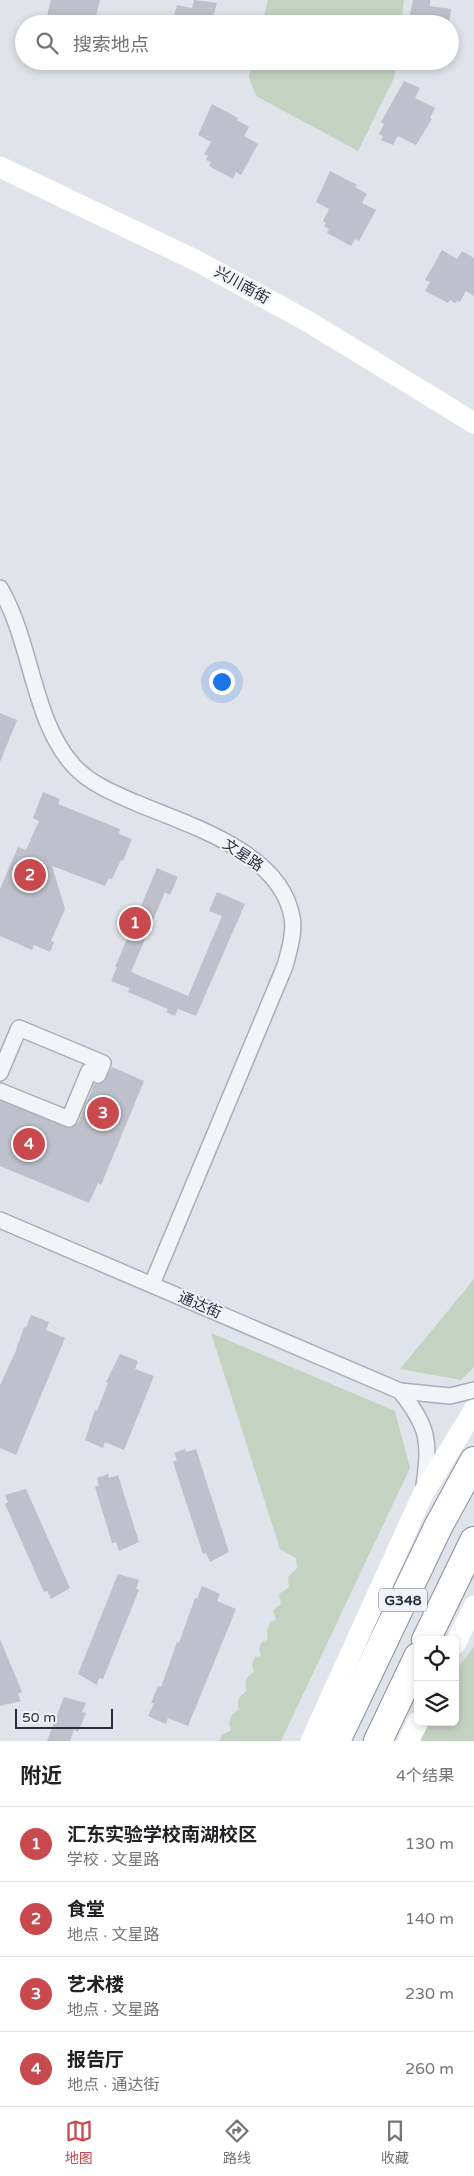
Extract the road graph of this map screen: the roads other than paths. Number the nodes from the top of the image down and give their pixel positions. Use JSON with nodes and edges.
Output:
{"nodes":[{"id":1,"x":0,"y":155,"type":"edge"},
{"id":2,"x":0,"y":167,"type":"edge"},
{"id":3,"x":474,"y":408,"type":"edge"},
{"id":4,"x":474,"y":423,"type":"edge"},
{"id":5,"x":0,"y":588,"type":"edge"},
{"id":6,"x":0,"y":1073,"type":"edge"},
{"id":7,"x":0,"y":1091,"type":"edge"},
{"id":8,"x":0,"y":1220,"type":"edge"},
{"id":9,"x":152,"y":1284,"type":"junction"},
{"id":10,"x":474,"y":1390,"type":"edge"},
{"id":11,"x":400,"y":1391,"type":"junction"},
{"id":12,"x":474,"y":1410,"type":"edge"},
{"id":13,"x":474,"y":1461,"type":"edge"},
{"id":14,"x":423,"y":1494,"type":"junction"},
{"id":15,"x":474,"y":1541,"type":"edge"},
{"id":16,"x":474,"y":1606,"type":"edge"},
{"id":17,"x":474,"y":1629,"type":"edge"},
{"id":18,"x":428,"y":1636,"type":"edge"},
{"id":19,"x":459,"y":1636,"type":"edge"},
{"id":20,"x":459,"y":1644,"type":"edge"},
{"id":21,"x":414,"y":1665,"type":"edge"},
{"id":22,"x":328,"y":1699,"type":"junction"},
{"id":23,"x":416,"y":1726,"type":"edge"},
{"id":24,"x":381,"y":1735,"type":"edge"},
{"id":25,"x":311,"y":1741,"type":"edge"},
{"id":26,"x":316,"y":1741,"type":"edge"},
{"id":27,"x":336,"y":1741,"type":"edge"},
{"id":28,"x":408,"y":1741,"type":"edge"}],
"edges":[{"from":1,"to":3,"type":"street","name":"兴川南街"},
{"from":2,"to":4,"type":"street","name":"兴川南街"},
{"from":5,"to":9,"type":"street","name":"文星路"},
{"from":6,"to":7,"type":"street"},
{"from":8,"to":9,"type":"street","name":"通达街"},
{"from":9,"to":11,"type":"street","name":"通达街"},
{"from":10,"to":11,"type":"street"},
{"from":11,"to":14,"type":"street"},
{"from":12,"to":14,"type":"street"},
{"from":13,"to":27,"type":"highway","number":"G348"},
{"from":14,"to":22,"type":"street"},
{"from":15,"to":18,"type":"highway","number":"G348"},
{"from":16,"to":19,"type":"street"},
{"from":17,"to":20,"type":"street"},
{"from":21,"to":24,"type":"highway"},
{"from":22,"to":25,"type":"street"},
{"from":22,"to":26,"type":"street"},
{"from":23,"to":28,"type":"street"}]}
